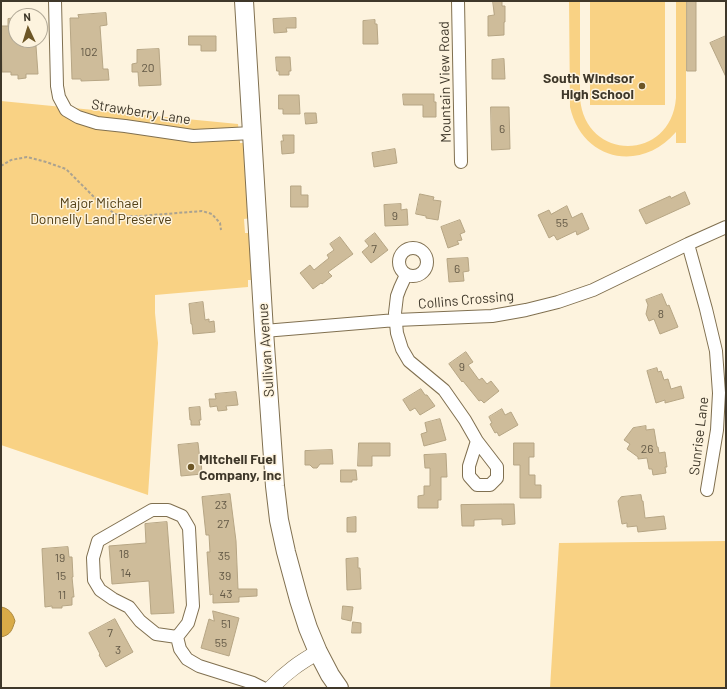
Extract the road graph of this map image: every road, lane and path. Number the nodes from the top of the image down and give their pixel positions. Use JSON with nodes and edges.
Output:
{"nodes":[{"id":1,"x":54,"y":1,"type":"edge"},
{"id":2,"x":244,"y":1,"type":"edge"},
{"id":3,"x":458,"y":1,"type":"edge"},
{"id":4,"x":252,"y":133,"type":"junction"},
{"id":5,"x":461,"y":162,"type":"dead end"},
{"id":6,"x":1,"y":166,"type":"edge"},
{"id":7,"x":726,"y":227,"type":"edge"},
{"id":8,"x":221,"y":230,"type":"dead end"},
{"id":9,"x":688,"y":244,"type":"junction"},
{"id":10,"x":406,"y":275,"type":"dead end"},
{"id":11,"x":396,"y":320,"type":"junction"},
{"id":12,"x":264,"y":331,"type":"junction"},
{"id":13,"x":477,"y":441,"type":"dead end"},
{"id":14,"x":707,"y":490,"type":"dead end"},
{"id":15,"x":177,"y":637,"type":"junction"},
{"id":16,"x":318,"y":652,"type":"junction"},
{"id":17,"x":263,"y":688,"type":"edge"},
{"id":18,"x":271,"y":688,"type":"edge"},
{"id":19,"x":339,"y":688,"type":"edge"}],
"edges":[{"from":1,"to":4,"type":"street","name":"Strawberry Lane"},
{"from":2,"to":4,"type":"main road","name":"Sullivan Avenue"},
{"from":3,"to":5,"type":"street","name":"Mountain View Road"},
{"from":4,"to":12,"type":"main road","name":"Sullivan Avenue"},
{"from":6,"to":8,"type":"path"},
{"from":7,"to":9,"type":"street","name":"Collins Crossing"},
{"from":9,"to":11,"type":"street","name":"Collins Crossing"},
{"from":9,"to":14,"type":"street","name":"Sunrise Lane"},
{"from":10,"to":11,"type":"street"},
{"from":11,"to":12,"type":"street","name":"Collins Crossing"},
{"from":11,"to":13,"type":"street"},
{"from":12,"to":16,"type":"main road","name":"Sullivan Avenue"},
{"from":15,"to":15,"type":"street"},
{"from":15,"to":17,"type":"street"},
{"from":16,"to":18,"type":"street"},
{"from":16,"to":19,"type":"main road","name":"Sullivan Avenue"}]}
